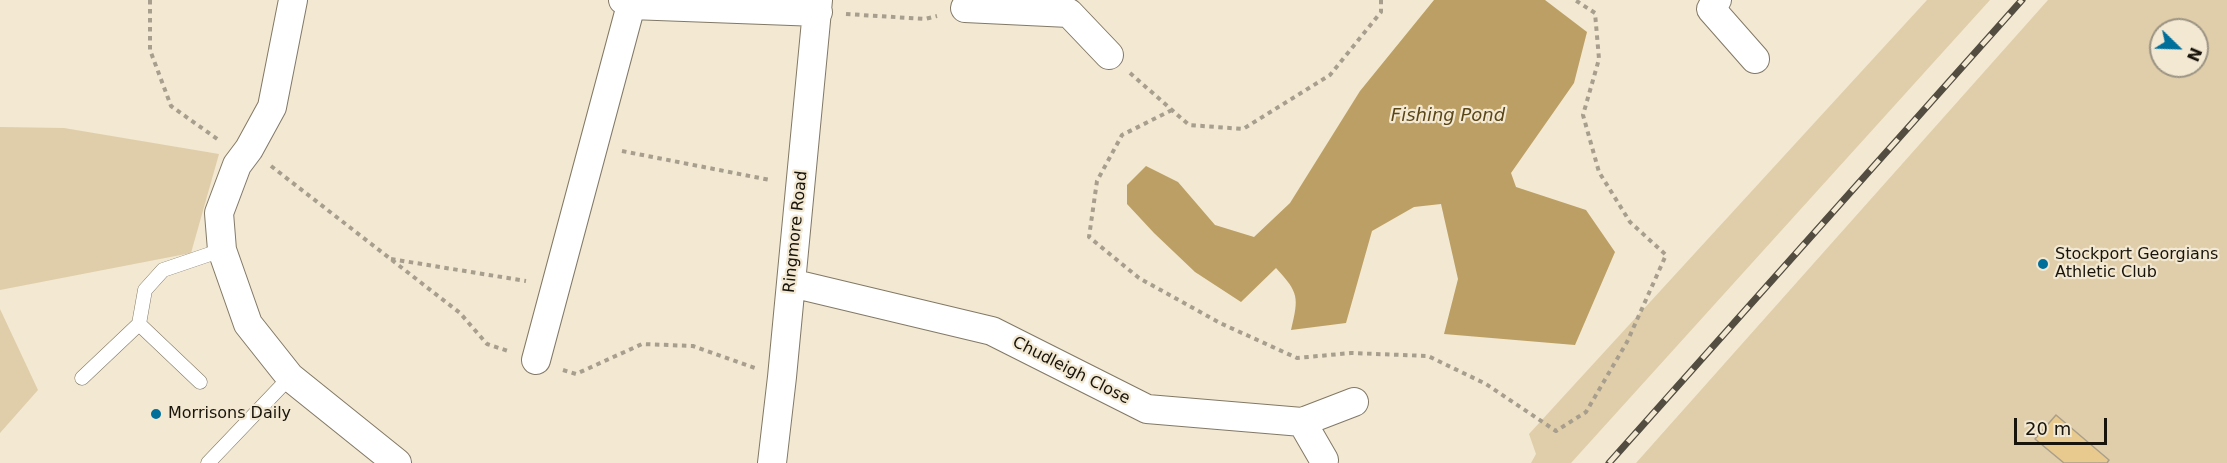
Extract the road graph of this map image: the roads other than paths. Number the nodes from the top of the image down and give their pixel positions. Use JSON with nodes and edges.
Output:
{"nodes":[{"id":1,"x":293,"y":0,"type":"edge"},
{"id":2,"x":1717,"y":0,"type":"edge"},
{"id":3,"x":627,"y":3,"type":"edge"},
{"id":4,"x":818,"y":6,"type":"edge"},
{"id":5,"x":1071,"y":7,"type":"edge"},
{"id":6,"x":965,"y":8,"type":"road end"},
{"id":7,"x":1109,"y":55,"type":"road end"},
{"id":8,"x":1755,"y":59,"type":"dead end"},
{"id":9,"x":222,"y":250,"type":"junction"},
{"id":10,"x":791,"y":284,"type":"junction"},
{"id":11,"x":139,"y":324,"type":"junction"},
{"id":12,"x":536,"y":360,"type":"road end"},
{"id":13,"x":290,"y":376,"type":"junction"},
{"id":14,"x":82,"y":378,"type":"dead end"},
{"id":15,"x":200,"y":382,"type":"dead end"},
{"id":16,"x":1354,"y":402,"type":"dead end"},
{"id":17,"x":1302,"y":422,"type":"junction"},
{"id":18,"x":1324,"y":460,"type":"dead end"},
{"id":19,"x":208,"y":463,"type":"edge"},
{"id":20,"x":397,"y":463,"type":"edge"},
{"id":21,"x":772,"y":463,"type":"edge"}],
"edges":[{"from":1,"to":9,"type":"street"},
{"from":2,"to":8,"type":"street"},
{"from":3,"to":4,"type":"street"},
{"from":3,"to":12,"type":"street"},
{"from":4,"to":10,"type":"street","name":"Ringmore Road"},
{"from":5,"to":6,"type":"street"},
{"from":5,"to":7,"type":"street"},
{"from":9,"to":11,"type":"lane"},
{"from":9,"to":13,"type":"street"},
{"from":10,"to":17,"type":"street","name":"Chudleigh Close"},
{"from":10,"to":21,"type":"street","name":"Ringmore Road"},
{"from":11,"to":14,"type":"lane"},
{"from":11,"to":15,"type":"lane"},
{"from":13,"to":19,"type":"lane"},
{"from":13,"to":20,"type":"street"},
{"from":16,"to":17,"type":"street","name":"Chudleigh Close"},
{"from":17,"to":18,"type":"street"}]}
